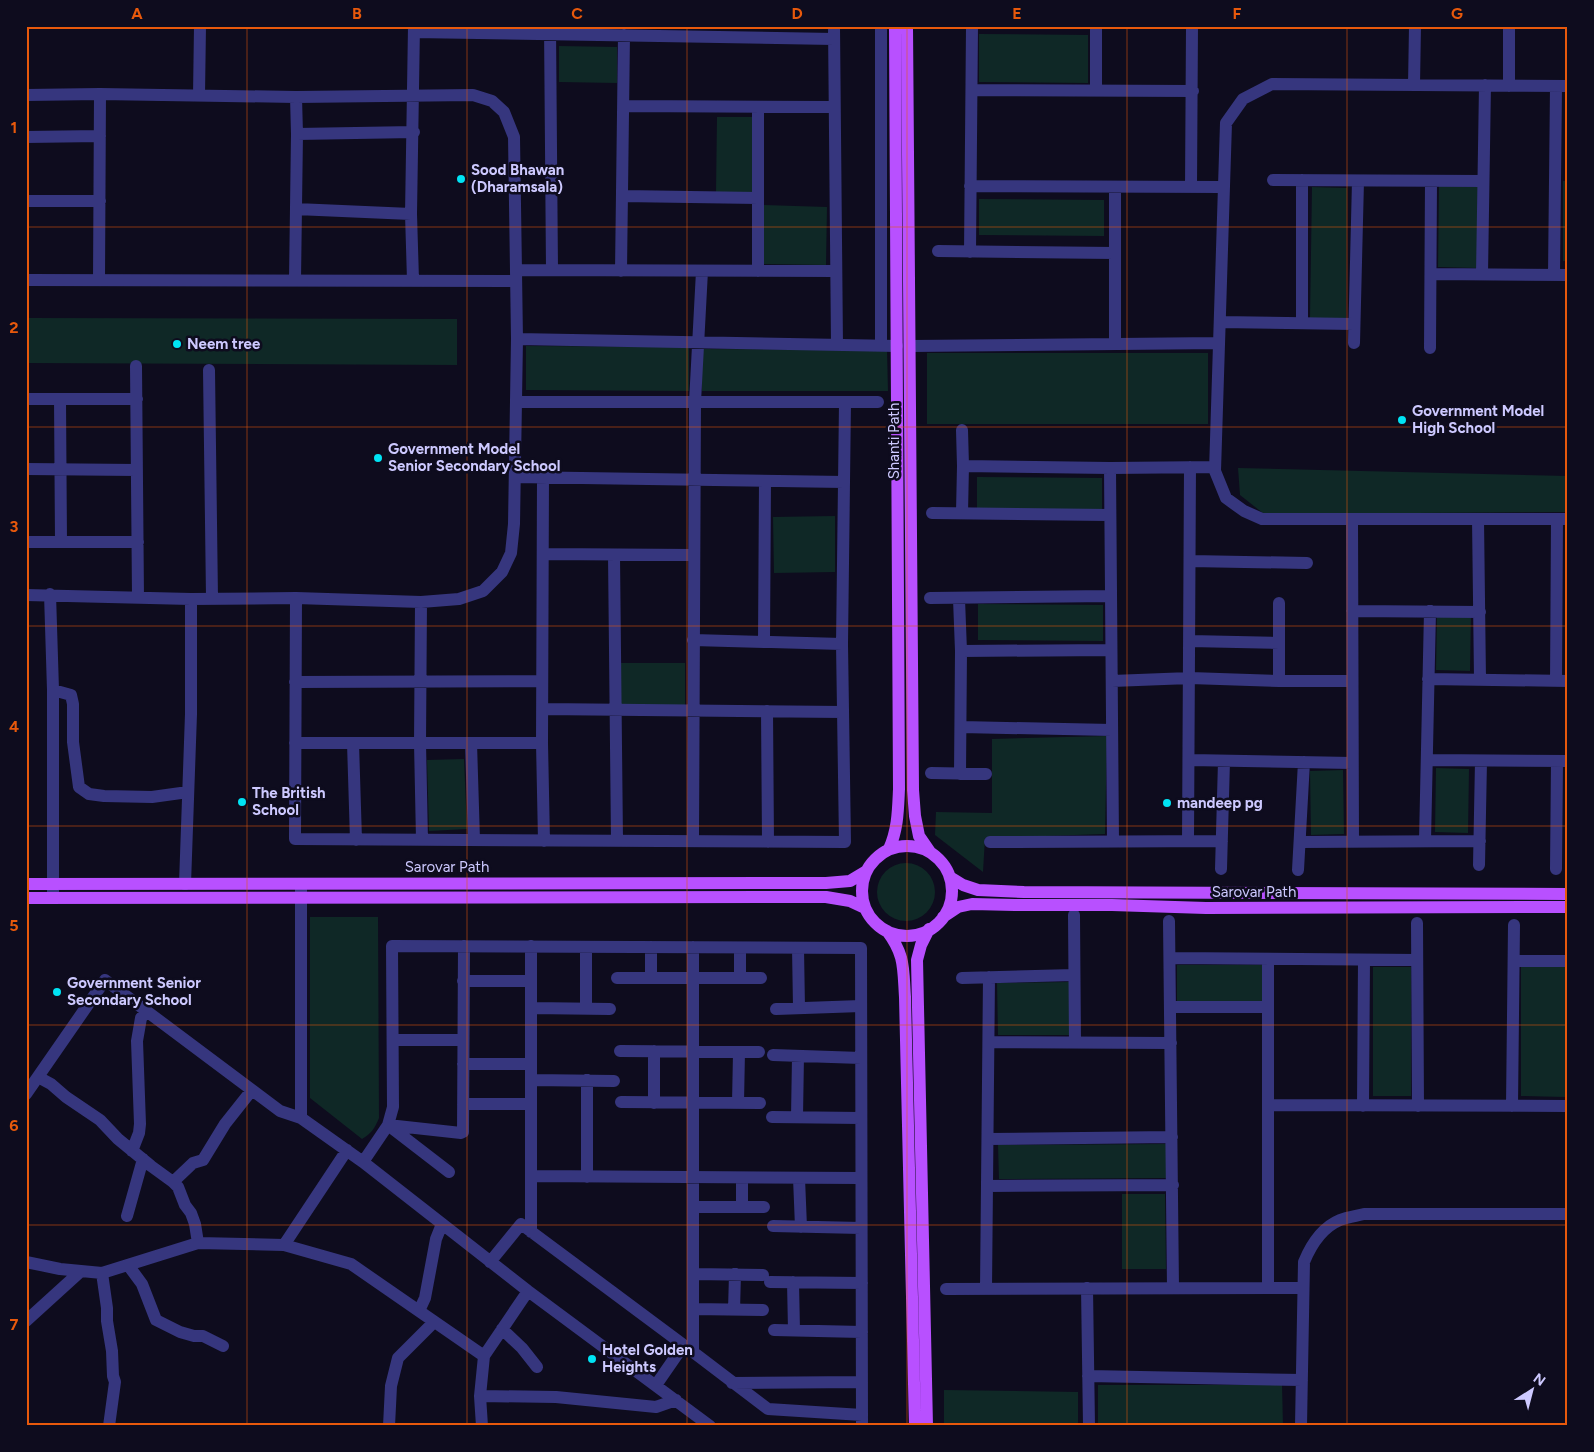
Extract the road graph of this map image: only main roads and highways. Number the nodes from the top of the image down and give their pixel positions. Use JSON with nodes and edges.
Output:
{"nodes":[{"id":1,"x":895,"y":26,"type":"edge"},
{"id":2,"x":908,"y":26,"type":"edge"},
{"id":3,"x":889,"y":849,"type":"junction"},
{"id":4,"x":930,"y":852,"type":"junction"},
{"id":5,"x":866,"y":872,"type":"junction"},
{"id":6,"x":950,"y":877,"type":"junction"},
{"id":7,"x":26,"y":884,"type":"edge"},
{"id":8,"x":1568,"y":894,"type":"edge"},
{"id":9,"x":26,"y":898,"type":"edge"},
{"id":10,"x":1568,"y":907,"type":"edge"},
{"id":11,"x":866,"y":908,"type":"junction"},
{"id":12,"x":943,"y":917,"type":"junction"},
{"id":13,"x":929,"y":929,"type":"junction"},
{"id":14,"x":887,"y":931,"type":"junction"},
{"id":15,"x":915,"y":1426,"type":"edge"},
{"id":16,"x":927,"y":1426,"type":"edge"}],
"edges":[{"from":1,"to":3,"type":"main road","name":"Shanti Path"},
{"from":2,"to":4,"type":"main road","name":"Shanti Path"},
{"from":3,"to":4,"type":"main road"},
{"from":3,"to":5,"type":"main road"},
{"from":4,"to":6,"type":"main road"},
{"from":5,"to":7,"type":"main road","name":"Sarovar Path"},
{"from":5,"to":11,"type":"main road"},
{"from":6,"to":8,"type":"main road","name":"Sarovar Path"},
{"from":6,"to":12,"type":"main road"},
{"from":9,"to":11,"type":"main road","name":"Sarovar Path"},
{"from":10,"to":12,"type":"main road","name":"Sarovar Path"},
{"from":11,"to":14,"type":"main road"},
{"from":12,"to":13,"type":"main road"},
{"from":13,"to":14,"type":"main road"},
{"from":13,"to":16,"type":"main road"},
{"from":14,"to":15,"type":"main road"}]}
